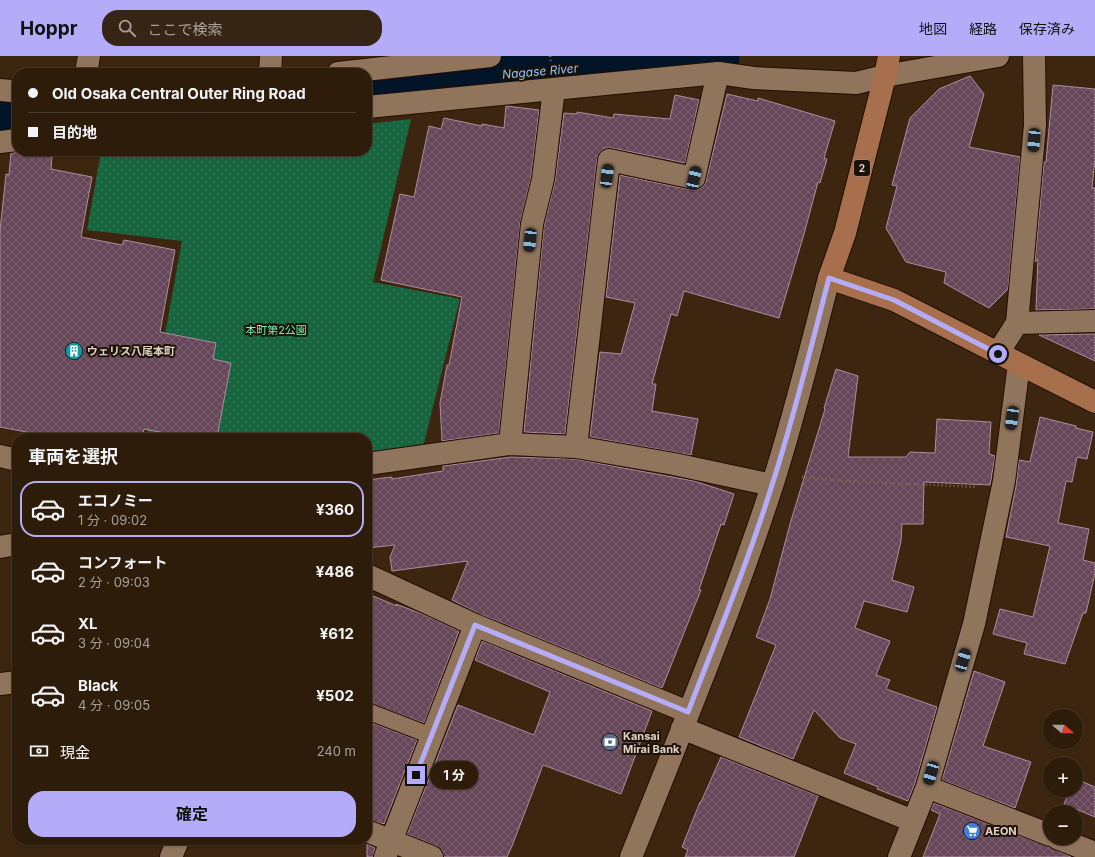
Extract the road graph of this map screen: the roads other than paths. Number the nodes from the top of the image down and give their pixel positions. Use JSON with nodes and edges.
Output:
{"nodes":[{"id":1,"x":88,"y":56,"type":"edge"},
{"id":2,"x":270,"y":56,"type":"edge"},
{"id":3,"x":490,"y":56,"type":"edge"},
{"id":4,"x":998,"y":56,"type":"edge"},
{"id":5,"x":1034,"y":56,"type":"edge"},
{"id":6,"x":439,"y":59,"type":"edge"},
{"id":7,"x":887,"y":66,"type":"edge"},
{"id":8,"x":87,"y":68,"type":"edge"},
{"id":9,"x":270,"y":68,"type":"edge"},
{"id":10,"x":372,"y":68,"type":"edge"},
{"id":11,"x":718,"y":73,"type":"junction"},
{"id":12,"x":554,"y":89,"type":"junction"},
{"id":13,"x":372,"y":107,"type":"edge"},
{"id":14,"x":12,"y":141,"type":"edge"},
{"id":15,"x":0,"y":142,"type":"edge"},
{"id":16,"x":829,"y":278,"type":"junction"},
{"id":17,"x":1095,"y":321,"type":"edge"},
{"id":18,"x":1017,"y":323,"type":"junction"},
{"id":19,"x":998,"y":354,"type":"junction"},
{"id":20,"x":1019,"y":364,"type":"junction"},
{"id":21,"x":1095,"y":402,"type":"edge"},
{"id":22,"x":510,"y":444,"type":"junction"},
{"id":23,"x":576,"y":447,"type":"junction"},
{"id":24,"x":0,"y":456,"type":"edge"},
{"id":25,"x":12,"y":459,"type":"edge"},
{"id":26,"x":372,"y":463,"type":"edge"},
{"id":27,"x":774,"y":479,"type":"junction"},
{"id":28,"x":12,"y":545,"type":"edge"},
{"id":29,"x":0,"y":546,"type":"edge"},
{"id":30,"x":372,"y":577,"type":"edge"},
{"id":31,"x":475,"y":625,"type":"junction"},
{"id":32,"x":12,"y":683,"type":"edge"},
{"id":33,"x":0,"y":684,"type":"edge"},
{"id":34,"x":372,"y":713,"type":"edge"},
{"id":35,"x":685,"y":720,"type":"junction"},
{"id":36,"x":432,"y":736,"type":"junction"},
{"id":37,"x":926,"y":787,"type":"junction"},
{"id":38,"x":913,"y":821,"type":"junction"},
{"id":39,"x":1043,"y":832,"type":"edge"},
{"id":40,"x":372,"y":835,"type":"edge"},
{"id":41,"x":176,"y":845,"type":"edge"},
{"id":42,"x":1075,"y":845,"type":"edge"},
{"id":43,"x":388,"y":849,"type":"edge"},
{"id":44,"x":1095,"y":853,"type":"edge"},
{"id":45,"x":171,"y":857,"type":"edge"},
{"id":46,"x":432,"y":857,"type":"edge"},
{"id":47,"x":631,"y":857,"type":"edge"},
{"id":48,"x":899,"y":857,"type":"edge"}],
"edges":[{"from":1,"to":8,"type":"street"},
{"from":2,"to":9,"type":"street"},
{"from":3,"to":6,"type":"street"},
{"from":4,"to":7,"type":"street"},
{"from":5,"to":18,"type":"street"},
{"from":6,"to":10,"type":"street"},
{"from":7,"to":11,"type":"street"},
{"from":7,"to":16,"type":"main road","number":"2"},
{"from":11,"to":12,"type":"street"},
{"from":11,"to":23,"type":"street"},
{"from":12,"to":13,"type":"street"},
{"from":12,"to":22,"type":"street"},
{"from":14,"to":15,"type":"street"},
{"from":16,"to":19,"type":"main road"},
{"from":16,"to":27,"type":"street"},
{"from":17,"to":18,"type":"street"},
{"from":18,"to":19,"type":"street"},
{"from":19,"to":20,"type":"main road"},
{"from":20,"to":21,"type":"main road"},
{"from":20,"to":37,"type":"street"},
{"from":22,"to":23,"type":"street"},
{"from":22,"to":26,"type":"street"},
{"from":23,"to":27,"type":"street"},
{"from":24,"to":25,"type":"street"},
{"from":27,"to":35,"type":"street"},
{"from":28,"to":29,"type":"street"},
{"from":30,"to":31,"type":"street"},
{"from":31,"to":35,"type":"street"},
{"from":31,"to":36,"type":"street"},
{"from":32,"to":33,"type":"street"},
{"from":34,"to":36,"type":"lane"},
{"from":35,"to":38,"type":"street"},
{"from":35,"to":47,"type":"street"},
{"from":36,"to":43,"type":"street"},
{"from":37,"to":38,"type":"street"},
{"from":37,"to":39,"type":"street"},
{"from":38,"to":48,"type":"street"},
{"from":40,"to":43,"type":"street"},
{"from":41,"to":45,"type":"street"},
{"from":42,"to":44,"type":"street"},
{"from":43,"to":46,"type":"street"}]}
